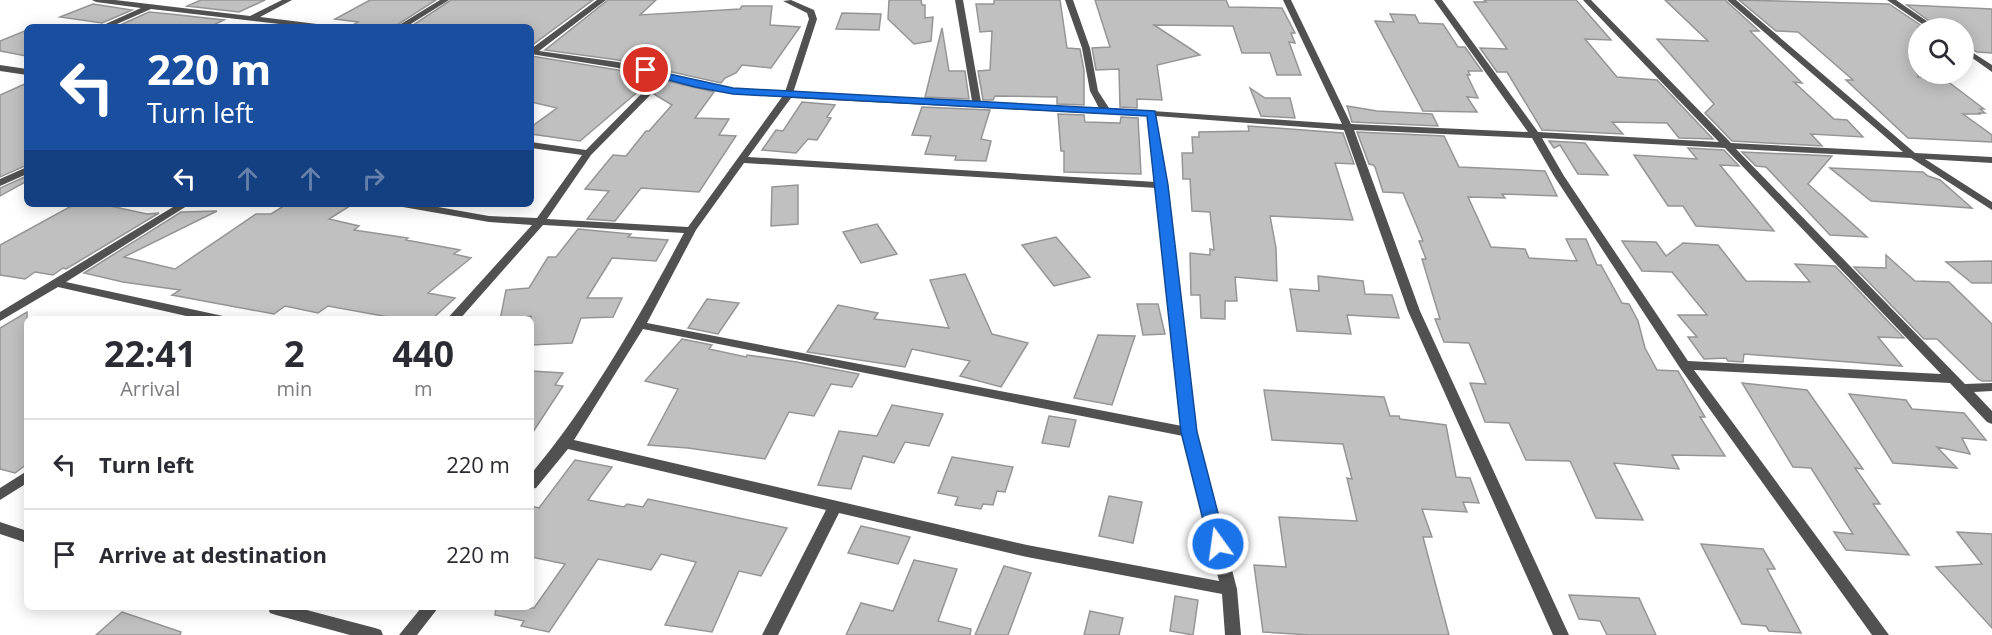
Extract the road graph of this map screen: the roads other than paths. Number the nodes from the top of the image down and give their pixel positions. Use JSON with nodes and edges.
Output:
{"nodes":[{"id":1,"x":96,"y":0,"type":"edge"},
{"id":2,"x":164,"y":0,"type":"edge"},
{"id":3,"x":288,"y":0,"type":"edge"},
{"id":4,"x":445,"y":0,"type":"edge"},
{"id":5,"x":602,"y":0,"type":"edge"},
{"id":6,"x":959,"y":0,"type":"edge"},
{"id":7,"x":1069,"y":0,"type":"edge"},
{"id":8,"x":1287,"y":0,"type":"edge"},
{"id":9,"x":1438,"y":0,"type":"edge"},
{"id":10,"x":1587,"y":0,"type":"edge"},
{"id":11,"x":1731,"y":0,"type":"edge"},
{"id":12,"x":1891,"y":0,"type":"edge"},
{"id":13,"x":787,"y":1,"type":"edge"},
{"id":14,"x":150,"y":6,"type":"junction"},
{"id":15,"x":251,"y":18,"type":"junction"},
{"id":16,"x":1918,"y":18,"type":"edge"},
{"id":17,"x":110,"y":24,"type":"edge"},
{"id":18,"x":300,"y":24,"type":"edge"},
{"id":19,"x":405,"y":24,"type":"edge"},
{"id":20,"x":534,"y":50,"type":"edge"},
{"id":21,"x":534,"y":52,"type":"edge"},
{"id":22,"x":1974,"y":56,"type":"edge"},
{"id":23,"x":24,"y":61,"type":"edge"},
{"id":24,"x":4,"y":68,"type":"edge"},
{"id":25,"x":1992,"y":69,"type":"edge"},
{"id":26,"x":24,"y":71,"type":"edge"},
{"id":27,"x":664,"y":75,"type":"junction"},
{"id":28,"x":788,"y":95,"type":"junction"},
{"id":29,"x":977,"y":104,"type":"junction"},
{"id":30,"x":1106,"y":111,"type":"junction"},
{"id":31,"x":1152,"y":113,"type":"junction"},
{"id":32,"x":1348,"y":127,"type":"junction"},
{"id":33,"x":1535,"y":135,"type":"junction"},
{"id":34,"x":1724,"y":144,"type":"junction"},
{"id":35,"x":534,"y":145,"type":"edge"},
{"id":36,"x":588,"y":153,"type":"junction"},
{"id":37,"x":1912,"y":155,"type":"junction"},
{"id":38,"x":742,"y":160,"type":"junction"},
{"id":39,"x":1992,"y":160,"type":"edge"},
{"id":40,"x":24,"y":171,"type":"edge"},
{"id":41,"x":0,"y":183,"type":"edge"},
{"id":42,"x":1162,"y":185,"type":"junction"},
{"id":43,"x":180,"y":207,"type":"edge"},
{"id":44,"x":420,"y":207,"type":"edge"},
{"id":45,"x":1992,"y":207,"type":"edge"},
{"id":46,"x":540,"y":222,"type":"junction"},
{"id":47,"x":691,"y":230,"type":"junction"},
{"id":48,"x":56,"y":284,"type":"junction"},
{"id":49,"x":205,"y":316,"type":"edge"},
{"id":50,"x":456,"y":316,"type":"edge"},
{"id":51,"x":0,"y":317,"type":"edge"},
{"id":52,"x":640,"y":325,"type":"junction"},
{"id":53,"x":1684,"y":365,"type":"junction"},
{"id":54,"x":1959,"y":383,"type":"junction"},
{"id":55,"x":1992,"y":387,"type":"edge"},
{"id":56,"x":1992,"y":419,"type":"edge"},
{"id":57,"x":1189,"y":432,"type":"junction"},
{"id":58,"x":565,"y":443,"type":"junction"},
{"id":59,"x":24,"y":478,"type":"edge"},
{"id":60,"x":534,"y":480,"type":"edge"},
{"id":61,"x":0,"y":495,"type":"edge"},
{"id":62,"x":835,"y":507,"type":"junction"},
{"id":63,"x":0,"y":528,"type":"edge"},
{"id":64,"x":24,"y":536,"type":"edge"},
{"id":65,"x":1229,"y":590,"type":"junction"},
{"id":66,"x":283,"y":610,"type":"edge"},
{"id":67,"x":427,"y":610,"type":"edge"},
{"id":68,"x":375,"y":635,"type":"edge"},
{"id":69,"x":407,"y":635,"type":"edge"},
{"id":70,"x":770,"y":635,"type":"edge"},
{"id":71,"x":1233,"y":635,"type":"edge"},
{"id":72,"x":1562,"y":635,"type":"edge"},
{"id":73,"x":1881,"y":635,"type":"edge"}],
"edges":[{"from":1,"to":14,"type":"street"},
{"from":2,"to":14,"type":"street"},
{"from":3,"to":15,"type":"street"},
{"from":4,"to":19,"type":"street"},
{"from":5,"to":20,"type":"street"},
{"from":6,"to":29,"type":"street"},
{"from":7,"to":30,"type":"street"},
{"from":8,"to":32,"type":"street"},
{"from":9,"to":33,"type":"street"},
{"from":10,"to":34,"type":"street"},
{"from":11,"to":37,"type":"street"},
{"from":12,"to":16,"type":"street"},
{"from":13,"to":28,"type":"street"},
{"from":14,"to":15,"type":"street"},
{"from":14,"to":17,"type":"street"},
{"from":15,"to":18,"type":"street"},
{"from":21,"to":27,"type":"street"},
{"from":22,"to":25,"type":"street"},
{"from":23,"to":24,"type":"street"},
{"from":24,"to":26,"type":"street"},
{"from":27,"to":28,"type":"street"},
{"from":27,"to":36,"type":"street"},
{"from":28,"to":29,"type":"street"},
{"from":28,"to":38,"type":"street"},
{"from":29,"to":30,"type":"street"},
{"from":30,"to":31,"type":"street"},
{"from":31,"to":32,"type":"street"},
{"from":31,"to":42,"type":"street"},
{"from":32,"to":33,"type":"street"},
{"from":32,"to":72,"type":"street"},
{"from":33,"to":34,"type":"street"},
{"from":33,"to":53,"type":"street"},
{"from":34,"to":37,"type":"street"},
{"from":34,"to":54,"type":"street"},
{"from":35,"to":36,"type":"street"},
{"from":36,"to":46,"type":"street"},
{"from":37,"to":39,"type":"street"},
{"from":37,"to":45,"type":"street"},
{"from":38,"to":42,"type":"street"},
{"from":38,"to":47,"type":"street"},
{"from":40,"to":41,"type":"street"},
{"from":42,"to":57,"type":"street"},
{"from":43,"to":48,"type":"street"},
{"from":44,"to":46,"type":"street"},
{"from":46,"to":47,"type":"street"},
{"from":46,"to":50,"type":"street"},
{"from":47,"to":52,"type":"street"},
{"from":48,"to":49,"type":"street"},
{"from":48,"to":51,"type":"street"},
{"from":52,"to":57,"type":"street"},
{"from":52,"to":58,"type":"street"},
{"from":53,"to":54,"type":"street"},
{"from":53,"to":73,"type":"street"},
{"from":54,"to":55,"type":"street"},
{"from":54,"to":56,"type":"street"},
{"from":57,"to":65,"type":"street"},
{"from":58,"to":60,"type":"street"},
{"from":58,"to":62,"type":"street"},
{"from":59,"to":61,"type":"street"},
{"from":62,"to":65,"type":"street"},
{"from":62,"to":70,"type":"street"},
{"from":63,"to":64,"type":"street"},
{"from":65,"to":71,"type":"street"},
{"from":66,"to":68,"type":"street"},
{"from":67,"to":69,"type":"street"}]}
